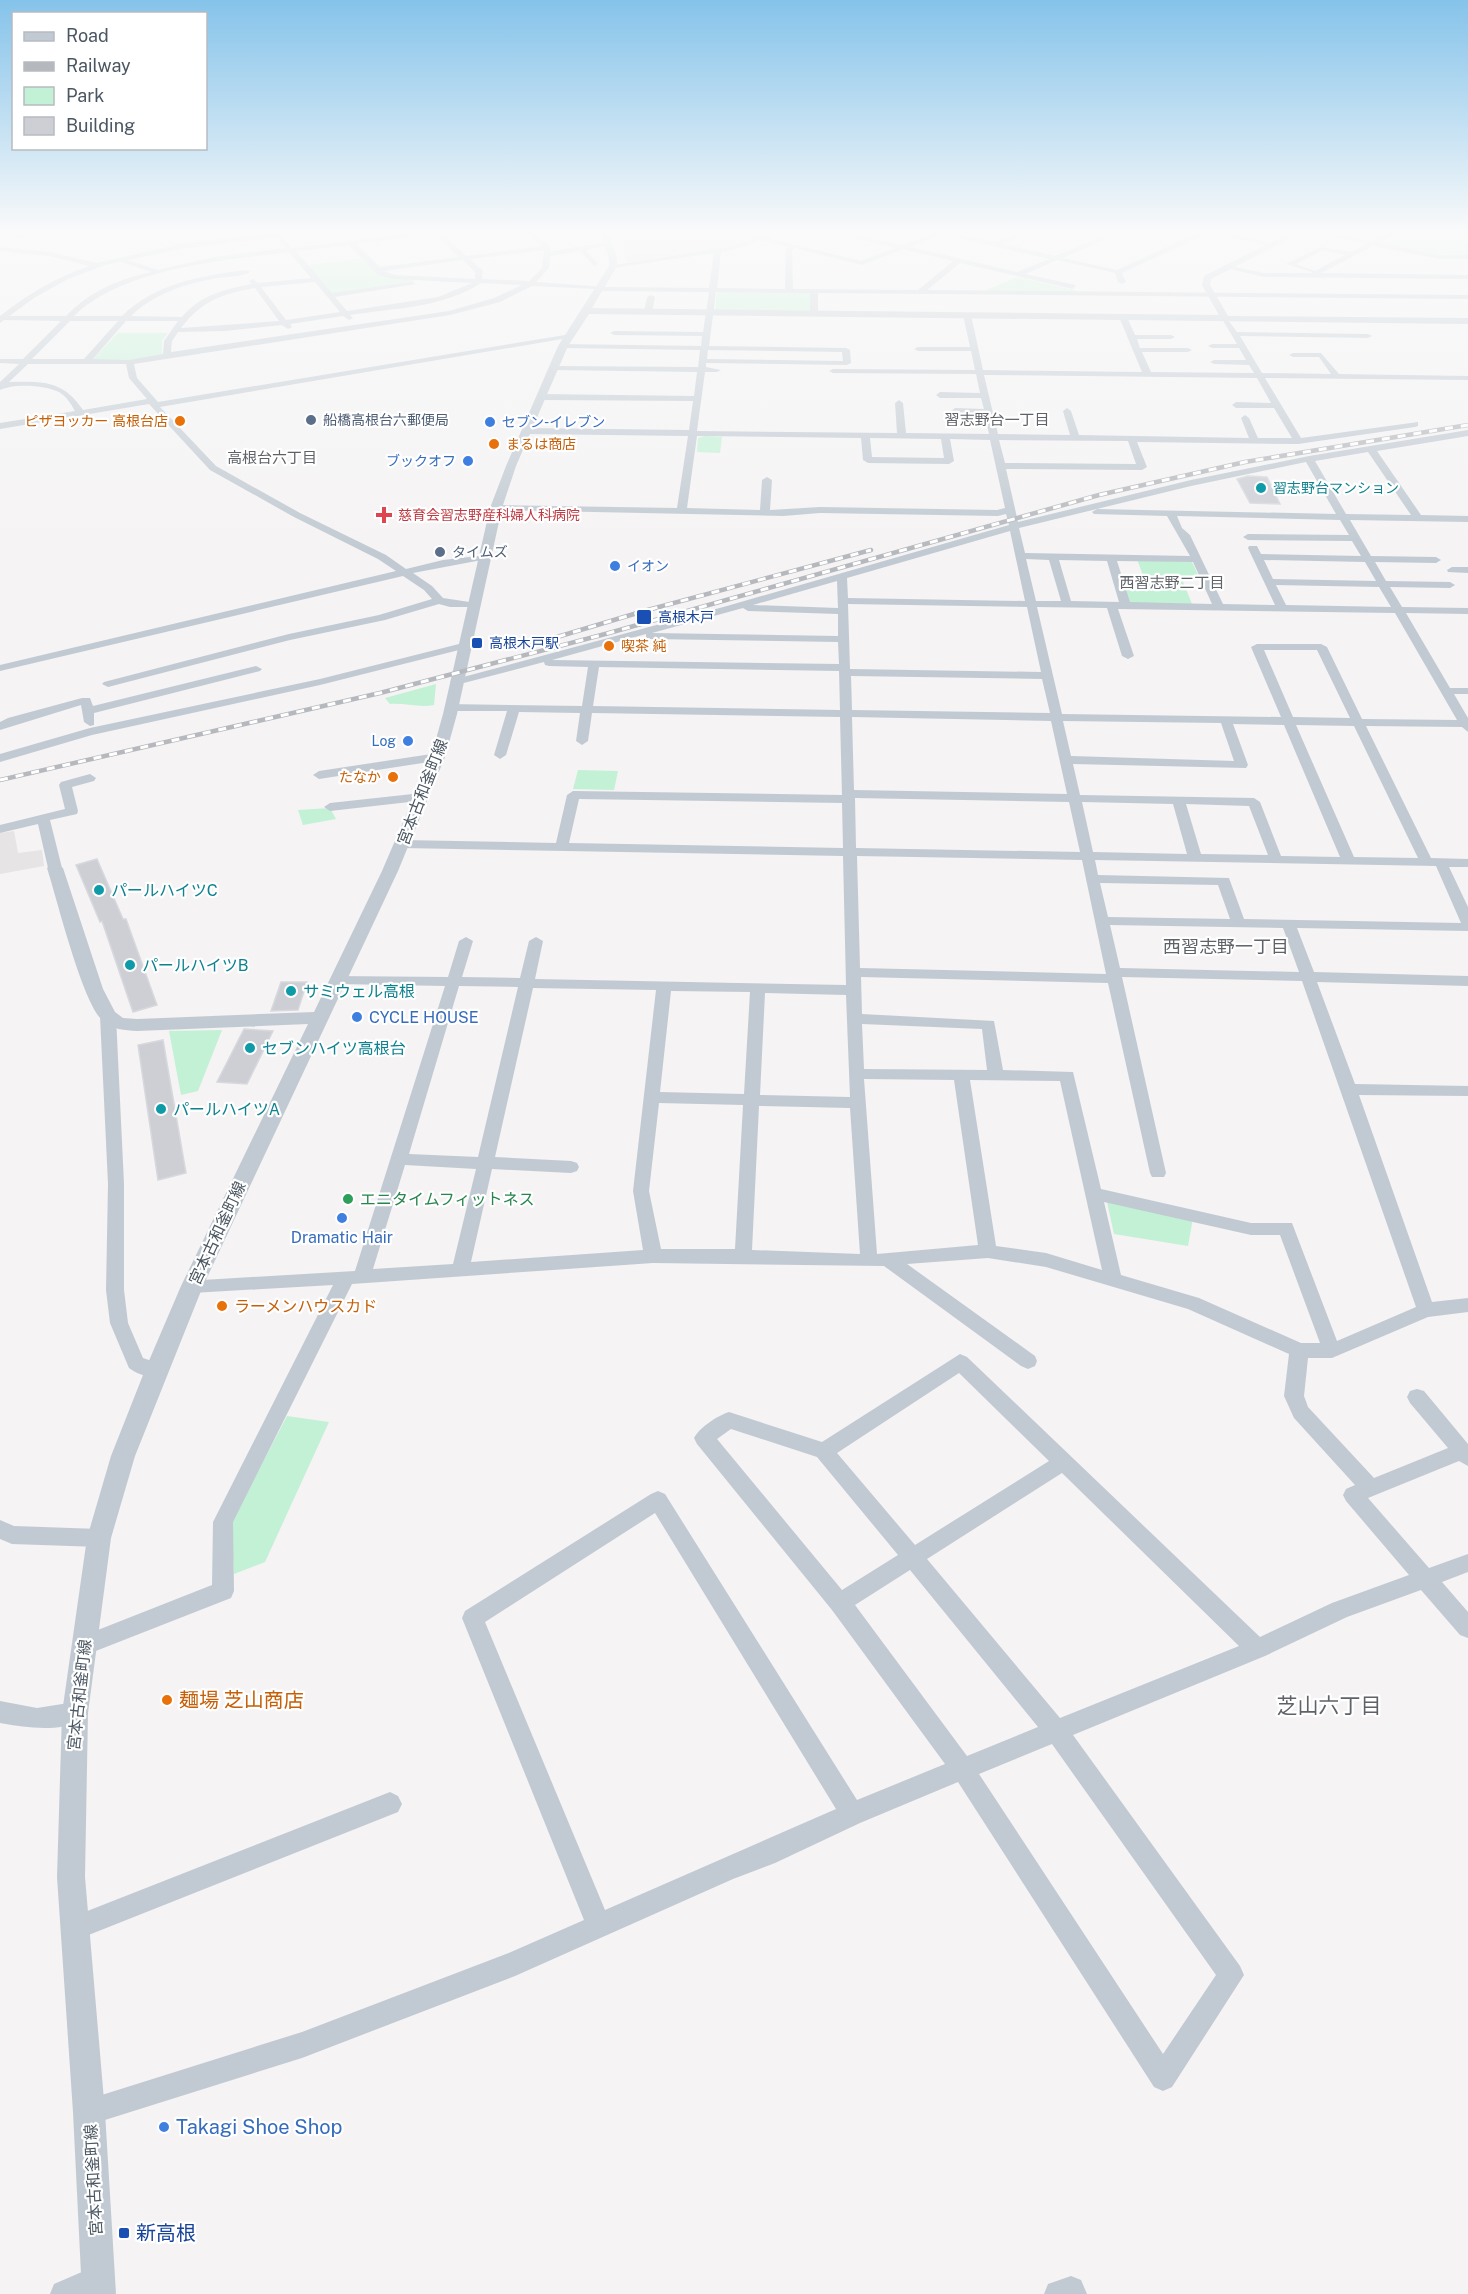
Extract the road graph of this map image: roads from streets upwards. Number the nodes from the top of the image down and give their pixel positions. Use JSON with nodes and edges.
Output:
{"nodes":[{"id":1,"x":47,"y":339,"type":"edge"},
{"id":2,"x":107,"y":339,"type":"edge"},
{"id":3,"x":169,"y":339,"type":"edge"},
{"id":4,"x":283,"y":339,"type":"edge"},
{"id":5,"x":706,"y":339,"type":"edge"},
{"id":6,"x":973,"y":339,"type":"edge"},
{"id":7,"x":1132,"y":339,"type":"edge"},
{"id":8,"x":1240,"y":339,"type":"edge"},
{"id":9,"x":1281,"y":339,"type":"edge"},
{"id":10,"x":566,"y":341,"type":"junction"},
{"id":11,"x":1212,"y":346,"type":"dead end"},
{"id":12,"x":1244,"y":346,"type":"junction"},
{"id":13,"x":1285,"y":346,"type":"dead end"},
{"id":14,"x":705,"y":348,"type":"junction"},
{"id":15,"x":918,"y":349,"type":"dead end"},
{"id":16,"x":975,"y":349,"type":"junction"},
{"id":17,"x":1137,"y":350,"type":"junction"},
{"id":18,"x":1188,"y":350,"type":"dead end"},
{"id":19,"x":1293,"y":355,"type":"dead end"},
{"id":20,"x":168,"y":357,"type":"junction"},
{"id":21,"x":0,"y":361,"type":"edge"},
{"id":22,"x":25,"y":362,"type":"junction"},
{"id":23,"x":86,"y":362,"type":"junction"},
{"id":24,"x":129,"y":362,"type":"junction"},
{"id":25,"x":1215,"y":362,"type":"dead end"},
{"id":26,"x":1254,"y":363,"type":"junction"},
{"id":27,"x":702,"y":365,"type":"junction"},
{"id":28,"x":553,"y":368,"type":"junction"},
{"id":29,"x":980,"y":372,"type":"junction"},
{"id":30,"x":1148,"y":375,"type":"junction"},
{"id":31,"x":1261,"y":376,"type":"junction"},
{"id":32,"x":1337,"y":377,"type":"junction"},
{"id":33,"x":1468,"y":378,"type":"edge"},
{"id":34,"x":1,"y":386,"type":"edge"},
{"id":35,"x":624,"y":387,"type":"dead end"},
{"id":36,"x":940,"y":396,"type":"dead end"},
{"id":37,"x":985,"y":396,"type":"junction"},
{"id":38,"x":542,"y":397,"type":"junction"},
{"id":39,"x":620,"y":398,"type":"junction"},
{"id":40,"x":697,"y":399,"type":"junction"},
{"id":41,"x":152,"y":403,"type":"junction"},
{"id":42,"x":899,"y":403,"type":"dead end"},
{"id":43,"x":1236,"y":405,"type":"dead end"},
{"id":44,"x":1279,"y":406,"type":"junction"},
{"id":45,"x":955,"y":411,"type":"dead end"},
{"id":46,"x":1067,"y":411,"type":"dead end"},
{"id":47,"x":989,"y":412,"type":"junction"},
{"id":48,"x":82,"y":414,"type":"junction"},
{"id":49,"x":1245,"y":418,"type":"dead end"},
{"id":50,"x":1414,"y":424,"type":"dead end"},
{"id":51,"x":0,"y":426,"type":"edge"},
{"id":52,"x":526,"y":431,"type":"junction"},
{"id":53,"x":693,"y":433,"type":"junction"},
{"id":54,"x":1468,"y":433,"type":"edge"},
{"id":55,"x":865,"y":435,"type":"junction"},
{"id":56,"x":902,"y":436,"type":"junction"},
{"id":57,"x":945,"y":436,"type":"junction"},
{"id":58,"x":994,"y":436,"type":"junction"},
{"id":59,"x":1075,"y":438,"type":"junction"},
{"id":60,"x":1131,"y":438,"type":"junction"},
{"id":61,"x":1255,"y":440,"type":"junction"},
{"id":62,"x":1298,"y":441,"type":"junction"},
{"id":63,"x":1409,"y":442,"type":"junction"},
{"id":64,"x":1468,"y":443,"type":"edge"},
{"id":65,"x":1371,"y":448,"type":"junction"},
{"id":66,"x":1309,"y":459,"type":"junction"},
{"id":67,"x":1001,"y":466,"type":"junction"},
{"id":68,"x":767,"y":480,"type":"dead end"},
{"id":69,"x":496,"y":508,"type":"junction"},
{"id":70,"x":1011,"y":509,"type":"junction"},
{"id":71,"x":681,"y":510,"type":"junction"},
{"id":72,"x":765,"y":512,"type":"junction"},
{"id":73,"x":1072,"y":512,"type":"junction"},
{"id":74,"x":1171,"y":514,"type":"junction"},
{"id":75,"x":1237,"y":515,"type":"junction"},
{"id":76,"x":1344,"y":516,"type":"junction"},
{"id":77,"x":1418,"y":518,"type":"junction"},
{"id":78,"x":1468,"y":519,"type":"edge"},
{"id":79,"x":1015,"y":526,"type":"junction"},
{"id":80,"x":1248,"y":537,"type":"junction"},
{"id":81,"x":1356,"y":538,"type":"junction"},
{"id":82,"x":1022,"y":556,"type":"junction"},
{"id":83,"x":483,"y":557,"type":"junction"},
{"id":84,"x":1053,"y":557,"type":"junction"},
{"id":85,"x":1258,"y":557,"type":"junction"},
{"id":86,"x":1111,"y":558,"type":"junction"},
{"id":87,"x":1197,"y":559,"type":"junction"},
{"id":88,"x":1368,"y":559,"type":"junction"},
{"id":89,"x":1436,"y":560,"type":"dead end"},
{"id":90,"x":1452,"y":570,"type":"dead end"},
{"id":91,"x":1468,"y":570,"type":"edge"},
{"id":92,"x":406,"y":573,"type":"junction"},
{"id":93,"x":842,"y":575,"type":"junction"},
{"id":94,"x":1270,"y":582,"type":"junction"},
{"id":95,"x":1383,"y":584,"type":"junction"},
{"id":96,"x":1450,"y":585,"type":"dead end"},
{"id":97,"x":439,"y":600,"type":"junction"},
{"id":98,"x":472,"y":605,"type":"junction"},
{"id":99,"x":1032,"y":605,"type":"junction"},
{"id":100,"x":1067,"y":605,"type":"junction"},
{"id":101,"x":1111,"y":605,"type":"junction"},
{"id":102,"x":843,"y":606,"type":"junction"},
{"id":103,"x":1126,"y":606,"type":"junction"},
{"id":104,"x":732,"y":608,"type":"junction"},
{"id":105,"x":1219,"y":608,"type":"junction"},
{"id":106,"x":1282,"y":608,"type":"junction"},
{"id":107,"x":1398,"y":610,"type":"junction"},
{"id":108,"x":1468,"y":611,"type":"edge"},
{"id":109,"x":630,"y":635,"type":"junction"},
{"id":110,"x":844,"y":639,"type":"junction"},
{"id":111,"x":463,"y":646,"type":"junction"},
{"id":112,"x":1128,"y":656,"type":"dead end"},
{"id":113,"x":530,"y":663,"type":"junction"},
{"id":114,"x":594,"y":664,"type":"junction"},
{"id":115,"x":0,"y":668,"type":"edge"},
{"id":116,"x":256,"y":669,"type":"dead end"},
{"id":117,"x":845,"y":670,"type":"junction"},
{"id":118,"x":1048,"y":676,"type":"junction"},
{"id":119,"x":456,"y":682,"type":"junction"},
{"id":120,"x":108,"y":684,"type":"dead end"},
{"id":121,"x":1446,"y":691,"type":"junction"},
{"id":122,"x":1468,"y":691,"type":"edge"},
{"id":123,"x":451,"y":707,"type":"junction"},
{"id":124,"x":514,"y":708,"type":"junction"},
{"id":125,"x":587,"y":709,"type":"junction"},
{"id":126,"x":89,"y":711,"type":"junction"},
{"id":127,"x":846,"y":713,"type":"junction"},
{"id":128,"x":1057,"y":717,"type":"junction"},
{"id":129,"x":1226,"y":720,"type":"junction"},
{"id":130,"x":1289,"y":721,"type":"junction"},
{"id":131,"x":1358,"y":722,"type":"junction"},
{"id":132,"x":1467,"y":725,"type":"edge"},
{"id":133,"x":0,"y":726,"type":"edge"},
{"id":134,"x":90,"y":732,"type":"junction"},
{"id":135,"x":582,"y":741,"type":"dead end"},
{"id":136,"x":500,"y":755,"type":"dead end"},
{"id":137,"x":438,"y":757,"type":"junction"},
{"id":138,"x":0,"y":758,"type":"edge"},
{"id":139,"x":1067,"y":760,"type":"junction"},
{"id":140,"x":319,"y":775,"type":"dead end"},
{"id":141,"x":90,"y":778,"type":"dead end"},
{"id":142,"x":422,"y":797,"type":"junction"},
{"id":143,"x":849,"y":797,"type":"junction"},
{"id":144,"x":1075,"y":799,"type":"junction"},
{"id":145,"x":1178,"y":800,"type":"junction"},
{"id":146,"x":330,"y":807,"type":"dead end"},
{"id":147,"x":43,"y":819,"type":"junction"},
{"id":148,"x":0,"y":829,"type":"edge"},
{"id":149,"x":402,"y":844,"type":"junction"},
{"id":150,"x":562,"y":847,"type":"junction"},
{"id":151,"x":850,"y":852,"type":"junction"},
{"id":152,"x":1088,"y":856,"type":"junction"},
{"id":153,"x":1195,"y":858,"type":"junction"},
{"id":154,"x":1276,"y":860,"type":"junction"},
{"id":155,"x":1349,"y":861,"type":"junction"},
{"id":156,"x":1434,"y":863,"type":"junction"},
{"id":157,"x":1468,"y":863,"type":"edge"},
{"id":158,"x":55,"y":868,"type":"joint"},
{"id":159,"x":1093,"y":879,"type":"junction"},
{"id":160,"x":1102,"y":921,"type":"junction"},
{"id":161,"x":1468,"y":922,"type":"edge"},
{"id":162,"x":1238,"y":923,"type":"junction"},
{"id":163,"x":1288,"y":923,"type":"junction"},
{"id":164,"x":1468,"y":927,"type":"edge"},
{"id":165,"x":466,"y":941,"type":"dead end"},
{"id":166,"x":536,"y":941,"type":"dead end"},
{"id":167,"x":854,"y":972,"type":"junction"},
{"id":168,"x":1114,"y":976,"type":"junction"},
{"id":169,"x":1308,"y":976,"type":"junction"},
{"id":170,"x":345,"y":979,"type":"junction"},
{"id":171,"x":453,"y":981,"type":"junction"},
{"id":172,"x":1468,"y":981,"type":"edge"},
{"id":173,"x":526,"y":983,"type":"junction"},
{"id":174,"x":664,"y":986,"type":"junction"},
{"id":175,"x":758,"y":988,"type":"junction"},
{"id":176,"x":854,"y":990,"type":"junction"},
{"id":177,"x":108,"y":1016,"type":"junction"},
{"id":178,"x":319,"y":1018,"type":"junction"},
{"id":179,"x":855,"y":1019,"type":"junction"},
{"id":180,"x":856,"y":1074,"type":"junction"},
{"id":181,"x":961,"y":1074,"type":"junction"},
{"id":182,"x":996,"y":1075,"type":"junction"},
{"id":183,"x":1349,"y":1089,"type":"junction"},
{"id":184,"x":1468,"y":1091,"type":"edge"},
{"id":185,"x":651,"y":1097,"type":"junction"},
{"id":186,"x":752,"y":1101,"type":"junction"},
{"id":187,"x":858,"y":1103,"type":"junction"},
{"id":188,"x":399,"y":1160,"type":"junction"},
{"id":189,"x":486,"y":1163,"type":"junction"},
{"id":190,"x":571,"y":1167,"type":"dead end"},
{"id":191,"x":1158,"y":1173,"type":"dead end"},
{"id":192,"x":1095,"y":1194,"type":"junction"},
{"id":193,"x":988,"y":1251,"type":"junction"},
{"id":194,"x":653,"y":1256,"type":"junction"},
{"id":195,"x":743,"y":1256,"type":"junction"},
{"id":196,"x":888,"y":1260,"type":"junction"},
{"id":197,"x":869,"y":1261,"type":"junction"},
{"id":198,"x":461,"y":1269,"type":"junction"},
{"id":199,"x":354,"y":1278,"type":"junction"},
{"id":200,"x":1113,"y":1279,"type":"junction"},
{"id":201,"x":192,"y":1286,"type":"junction"},
{"id":202,"x":1468,"y":1305,"type":"edge"},
{"id":203,"x":1426,"y":1310,"type":"junction"},
{"id":204,"x":1299,"y":1350,"type":"junction"},
{"id":205,"x":1332,"y":1351,"type":"junction"},
{"id":206,"x":1028,"y":1361,"type":"dead end"},
{"id":207,"x":156,"y":1370,"type":"junction"},
{"id":208,"x":1417,"y":1397,"type":"dead end"},
{"id":209,"x":824,"y":1451,"type":"junction"},
{"id":210,"x":1465,"y":1454,"type":"edge"},
{"id":211,"x":1062,"y":1463,"type":"junction"},
{"id":212,"x":1371,"y":1488,"type":"junction"},
{"id":213,"x":0,"y":1530,"type":"edge"},
{"id":214,"x":99,"y":1538,"type":"junction"},
{"id":215,"x":912,"y":1558,"type":"junction"},
{"id":216,"x":1468,"y":1563,"type":"edge"},
{"id":217,"x":1424,"y":1578,"type":"junction"},
{"id":218,"x":840,"y":1603,"type":"junction"},
{"id":219,"x":1468,"y":1629,"type":"edge"},
{"id":220,"x":83,"y":1646,"type":"junction"},
{"id":221,"x":1257,"y":1649,"type":"junction"},
{"id":222,"x":0,"y":1712,"type":"edge"},
{"id":223,"x":75,"y":1713,"type":"junction"},
{"id":224,"x":1057,"y":1732,"type":"junction"},
{"id":225,"x":962,"y":1768,"type":"junction"},
{"id":226,"x":390,"y":1804,"type":"dead end"},
{"id":227,"x":852,"y":1814,"type":"junction"},
{"id":228,"x":600,"y":1926,"type":"junction"},
{"id":229,"x":76,"y":1928,"type":"junction"},
{"id":230,"x":89,"y":2112,"type":"junction"},
{"id":231,"x":99,"y":2287,"type":"edge"},
{"id":232,"x":64,"y":2294,"type":"edge"},
{"id":233,"x":1058,"y":2294,"type":"edge"},
{"id":234,"x":1073,"y":2294,"type":"edge"}],
"edges":[{"from":1,"to":22,"type":"street"},
{"from":2,"to":23,"type":"street"},
{"from":3,"to":20,"type":"street"},
{"from":4,"to":20,"type":"street"},
{"from":5,"to":14,"type":"street"},
{"from":6,"to":16,"type":"street"},
{"from":7,"to":17,"type":"street"},
{"from":8,"to":12,"type":"street"},
{"from":9,"to":13,"type":"street"},
{"from":10,"to":14,"type":"street"},
{"from":10,"to":28,"type":"street","name":"宮本古和釜町線"},
{"from":10,"to":41,"type":"street"},
{"from":11,"to":12,"type":"street"},
{"from":12,"to":26,"type":"street"},
{"from":14,"to":27,"type":"street"},
{"from":14,"to":27,"type":"street"},
{"from":15,"to":16,"type":"street"},
{"from":16,"to":29,"type":"street"},
{"from":17,"to":18,"type":"street"},
{"from":17,"to":30,"type":"street"},
{"from":19,"to":32,"type":"street"},
{"from":20,"to":24,"type":"street"},
{"from":21,"to":22,"type":"street"},
{"from":22,"to":23,"type":"street"},
{"from":22,"to":34,"type":"street"},
{"from":23,"to":24,"type":"street"},
{"from":24,"to":41,"type":"street"},
{"from":25,"to":26,"type":"street"},
{"from":26,"to":31,"type":"street"},
{"from":27,"to":28,"type":"street"},
{"from":27,"to":29,"type":"street"},
{"from":27,"to":40,"type":"street"},
{"from":28,"to":38,"type":"street","name":"宮本古和釜町線"},
{"from":29,"to":30,"type":"street"},
{"from":29,"to":37,"type":"street"},
{"from":30,"to":31,"type":"street"},
{"from":31,"to":32,"type":"street"},
{"from":31,"to":44,"type":"street"},
{"from":32,"to":33,"type":"street"},
{"from":34,"to":48,"type":"street"},
{"from":35,"to":39,"type":"street"},
{"from":36,"to":37,"type":"street"},
{"from":37,"to":47,"type":"street"},
{"from":38,"to":39,"type":"street"},
{"from":38,"to":52,"type":"street","name":"宮本古和釜町線"},
{"from":39,"to":40,"type":"street"},
{"from":40,"to":53,"type":"street"},
{"from":41,"to":48,"type":"street"},
{"from":41,"to":92,"type":"street"},
{"from":42,"to":56,"type":"street"},
{"from":43,"to":44,"type":"street"},
{"from":44,"to":62,"type":"street"},
{"from":45,"to":47,"type":"street"},
{"from":46,"to":59,"type":"street"},
{"from":47,"to":58,"type":"street"},
{"from":48,"to":51,"type":"street"},
{"from":49,"to":61,"type":"street"},
{"from":50,"to":62,"type":"street"},
{"from":52,"to":53,"type":"street"},
{"from":52,"to":69,"type":"street","name":"宮本古和釜町線"},
{"from":53,"to":55,"type":"street"},
{"from":53,"to":71,"type":"street"},
{"from":54,"to":63,"type":"street"},
{"from":55,"to":56,"type":"street"},
{"from":55,"to":57,"type":"street"},
{"from":56,"to":57,"type":"street"},
{"from":57,"to":58,"type":"street"},
{"from":58,"to":59,"type":"street"},
{"from":58,"to":67,"type":"street"},
{"from":59,"to":60,"type":"street"},
{"from":60,"to":61,"type":"street"},
{"from":60,"to":67,"type":"street"},
{"from":61,"to":62,"type":"street"},
{"from":63,"to":64,"type":"street"},
{"from":63,"to":65,"type":"street"},
{"from":65,"to":66,"type":"street"},
{"from":65,"to":77,"type":"street"},
{"from":66,"to":73,"type":"street"},
{"from":66,"to":76,"type":"street"},
{"from":67,"to":70,"type":"street"},
{"from":68,"to":72,"type":"street"},
{"from":69,"to":71,"type":"street"},
{"from":69,"to":83,"type":"street","name":"宮本古和釜町線"},
{"from":70,"to":72,"type":"street"},
{"from":70,"to":79,"type":"street"},
{"from":71,"to":72,"type":"street"},
{"from":73,"to":74,"type":"street"},
{"from":73,"to":79,"type":"street"},
{"from":74,"to":75,"type":"street"},
{"from":74,"to":87,"type":"street"},
{"from":75,"to":76,"type":"street"},
{"from":75,"to":80,"type":"street"},
{"from":76,"to":77,"type":"street"},
{"from":76,"to":81,"type":"street"},
{"from":77,"to":78,"type":"street"},
{"from":79,"to":82,"type":"street"},
{"from":79,"to":93,"type":"street"},
{"from":80,"to":81,"type":"street"},
{"from":80,"to":85,"type":"street"},
{"from":81,"to":88,"type":"street"},
{"from":82,"to":84,"type":"street"},
{"from":82,"to":99,"type":"street"},
{"from":83,"to":92,"type":"street"},
{"from":83,"to":98,"type":"street","name":"宮本古和釜町線"},
{"from":84,"to":86,"type":"street"},
{"from":84,"to":100,"type":"street"},
{"from":85,"to":88,"type":"street"},
{"from":85,"to":94,"type":"street"},
{"from":86,"to":87,"type":"street"},
{"from":86,"to":103,"type":"street"},
{"from":87,"to":105,"type":"street"},
{"from":88,"to":89,"type":"street"},
{"from":88,"to":95,"type":"street"},
{"from":90,"to":91,"type":"street"},
{"from":92,"to":97,"type":"street"},
{"from":92,"to":115,"type":"street"},
{"from":93,"to":102,"type":"street"},
{"from":93,"to":104,"type":"street"},
{"from":94,"to":95,"type":"street"},
{"from":94,"to":106,"type":"street"},
{"from":95,"to":96,"type":"street"},
{"from":95,"to":107,"type":"street"},
{"from":97,"to":98,"type":"street"},
{"from":97,"to":120,"type":"street"},
{"from":98,"to":111,"type":"street","name":"宮本古和釜町線"},
{"from":99,"to":100,"type":"street"},
{"from":99,"to":102,"type":"street"},
{"from":99,"to":118,"type":"street"},
{"from":100,"to":101,"type":"street"},
{"from":101,"to":103,"type":"street"},
{"from":101,"to":112,"type":"street"},
{"from":102,"to":104,"type":"street"},
{"from":102,"to":110,"type":"street"},
{"from":103,"to":105,"type":"street"},
{"from":104,"to":109,"type":"street"},
{"from":105,"to":106,"type":"street"},
{"from":106,"to":107,"type":"street"},
{"from":107,"to":108,"type":"street"},
{"from":107,"to":121,"type":"street"},
{"from":109,"to":110,"type":"street"},
{"from":109,"to":113,"type":"street"},
{"from":110,"to":117,"type":"street"},
{"from":111,"to":119,"type":"street","name":"宮本古和釜町線"},
{"from":111,"to":134,"type":"street"},
{"from":113,"to":114,"type":"street"},
{"from":113,"to":119,"type":"street"},
{"from":114,"to":117,"type":"street"},
{"from":114,"to":125,"type":"street"},
{"from":116,"to":126,"type":"street"},
{"from":117,"to":118,"type":"street"},
{"from":117,"to":127,"type":"street"},
{"from":118,"to":128,"type":"street"},
{"from":119,"to":123,"type":"street","name":"宮本古和釜町線"},
{"from":121,"to":122,"type":"street"},
{"from":121,"to":132,"type":"street"},
{"from":123,"to":124,"type":"street"},
{"from":123,"to":137,"type":"street","name":"宮本古和釜町線"},
{"from":124,"to":125,"type":"street"},
{"from":124,"to":136,"type":"street"},
{"from":125,"to":127,"type":"street"},
{"from":125,"to":135,"type":"street"},
{"from":126,"to":133,"type":"street"},
{"from":126,"to":134,"type":"street"},
{"from":127,"to":128,"type":"street"},
{"from":127,"to":143,"type":"street"},
{"from":128,"to":129,"type":"street"},
{"from":128,"to":139,"type":"street"},
{"from":129,"to":130,"type":"street"},
{"from":129,"to":139,"type":"street"},
{"from":130,"to":131,"type":"street"},
{"from":130,"to":131,"type":"street"},
{"from":130,"to":155,"type":"street"},
{"from":131,"to":132,"type":"street"},
{"from":131,"to":156,"type":"street"},
{"from":134,"to":138,"type":"street"},
{"from":137,"to":140,"type":"street"},
{"from":137,"to":142,"type":"street","name":"宮本古和釜町線"},
{"from":139,"to":144,"type":"street"},
{"from":141,"to":147,"type":"street"},
{"from":142,"to":146,"type":"street"},
{"from":142,"to":149,"type":"street","name":"宮本古和釜町線"},
{"from":143,"to":144,"type":"street"},
{"from":143,"to":150,"type":"street"},
{"from":143,"to":151,"type":"street"},
{"from":144,"to":145,"type":"street"},
{"from":144,"to":152,"type":"street"},
{"from":145,"to":153,"type":"street"},
{"from":145,"to":154,"type":"street"},
{"from":147,"to":148,"type":"street"},
{"from":147,"to":158,"type":"street"},
{"from":149,"to":150,"type":"street"},
{"from":149,"to":170,"type":"street","name":"宮本古和釜町線"},
{"from":150,"to":151,"type":"street"},
{"from":151,"to":152,"type":"street"},
{"from":151,"to":167,"type":"street"},
{"from":152,"to":153,"type":"street"},
{"from":152,"to":159,"type":"street"},
{"from":153,"to":154,"type":"street"},
{"from":154,"to":155,"type":"street"},
{"from":155,"to":156,"type":"street"},
{"from":156,"to":157,"type":"street"},
{"from":156,"to":161,"type":"street"},
{"from":158,"to":177,"type":"street"},
{"from":159,"to":160,"type":"street"},
{"from":159,"to":162,"type":"street"},
{"from":160,"to":162,"type":"street"},
{"from":160,"to":168,"type":"street"},
{"from":162,"to":163,"type":"street"},
{"from":163,"to":164,"type":"street"},
{"from":163,"to":169,"type":"street"},
{"from":165,"to":171,"type":"street"},
{"from":166,"to":173,"type":"street"},
{"from":167,"to":168,"type":"street"},
{"from":167,"to":176,"type":"street"},
{"from":168,"to":169,"type":"street"},
{"from":168,"to":191,"type":"street"},
{"from":169,"to":172,"type":"street"},
{"from":169,"to":183,"type":"street"},
{"from":170,"to":171,"type":"street"},
{"from":170,"to":178,"type":"street","name":"宮本古和釜町線"},
{"from":171,"to":173,"type":"street"},
{"from":171,"to":188,"type":"street"},
{"from":173,"to":174,"type":"street"},
{"from":173,"to":189,"type":"street"},
{"from":174,"to":175,"type":"street"},
{"from":174,"to":185,"type":"street"},
{"from":175,"to":176,"type":"street"},
{"from":175,"to":186,"type":"street"},
{"from":176,"to":179,"type":"street"},
{"from":177,"to":178,"type":"street"},
{"from":177,"to":207,"type":"street"},
{"from":178,"to":201,"type":"street","name":"宮本古和釜町線"},
{"from":179,"to":180,"type":"street"},
{"from":179,"to":182,"type":"street"},
{"from":180,"to":181,"type":"street"},
{"from":180,"to":187,"type":"street"},
{"from":181,"to":182,"type":"street"},
{"from":181,"to":193,"type":"street"},
{"from":182,"to":192,"type":"street"},
{"from":183,"to":184,"type":"street"},
{"from":183,"to":203,"type":"street"},
{"from":185,"to":186,"type":"street"},
{"from":185,"to":194,"type":"street"},
{"from":186,"to":187,"type":"street"},
{"from":186,"to":195,"type":"street"},
{"from":187,"to":197,"type":"street"},
{"from":188,"to":189,"type":"street"},
{"from":188,"to":199,"type":"street"},
{"from":189,"to":190,"type":"street"},
{"from":189,"to":198,"type":"street"},
{"from":192,"to":200,"type":"street"},
{"from":192,"to":205,"type":"street"},
{"from":193,"to":196,"type":"street"},
{"from":193,"to":200,"type":"street"},
{"from":194,"to":195,"type":"street"},
{"from":194,"to":198,"type":"street"},
{"from":195,"to":197,"type":"street"},
{"from":196,"to":197,"type":"street"},
{"from":196,"to":206,"type":"street"},
{"from":198,"to":199,"type":"street"},
{"from":199,"to":201,"type":"street"},
{"from":199,"to":220,"type":"street"},
{"from":200,"to":204,"type":"street"},
{"from":201,"to":207,"type":"street","name":"宮本古和釜町線"},
{"from":202,"to":203,"type":"street"},
{"from":203,"to":205,"type":"street"},
{"from":204,"to":205,"type":"street"},
{"from":204,"to":212,"type":"street"},
{"from":207,"to":214,"type":"street","name":"宮本古和釜町線"},
{"from":208,"to":210,"type":"street"},
{"from":209,"to":211,"type":"street"},
{"from":209,"to":215,"type":"street"},
{"from":209,"to":218,"type":"street"},
{"from":210,"to":212,"type":"street"},
{"from":211,"to":215,"type":"street"},
{"from":211,"to":221,"type":"street"},
{"from":212,"to":217,"type":"street"},
{"from":213,"to":214,"type":"street"},
{"from":214,"to":220,"type":"street","name":"宮本古和釜町線"},
{"from":215,"to":218,"type":"street"},
{"from":215,"to":224,"type":"street"},
{"from":216,"to":217,"type":"street"},
{"from":217,"to":219,"type":"street"},
{"from":217,"to":221,"type":"street"},
{"from":218,"to":225,"type":"street"},
{"from":220,"to":223,"type":"street","name":"宮本古和釜町線"},
{"from":221,"to":224,"type":"street"},
{"from":222,"to":223,"type":"street"},
{"from":223,"to":229,"type":"street","name":"宮本古和釜町線"},
{"from":224,"to":225,"type":"street"},
{"from":224,"to":225,"type":"street"},
{"from":225,"to":227,"type":"street"},
{"from":226,"to":229,"type":"street"},
{"from":227,"to":228,"type":"street"},
{"from":227,"to":228,"type":"street"},
{"from":228,"to":230,"type":"street"},
{"from":229,"to":230,"type":"street","name":"宮本古和釜町線"},
{"from":230,"to":231,"type":"street","name":"宮本古和釜町線"},
{"from":231,"to":232,"type":"street"},
{"from":233,"to":234,"type":"street"}]}
